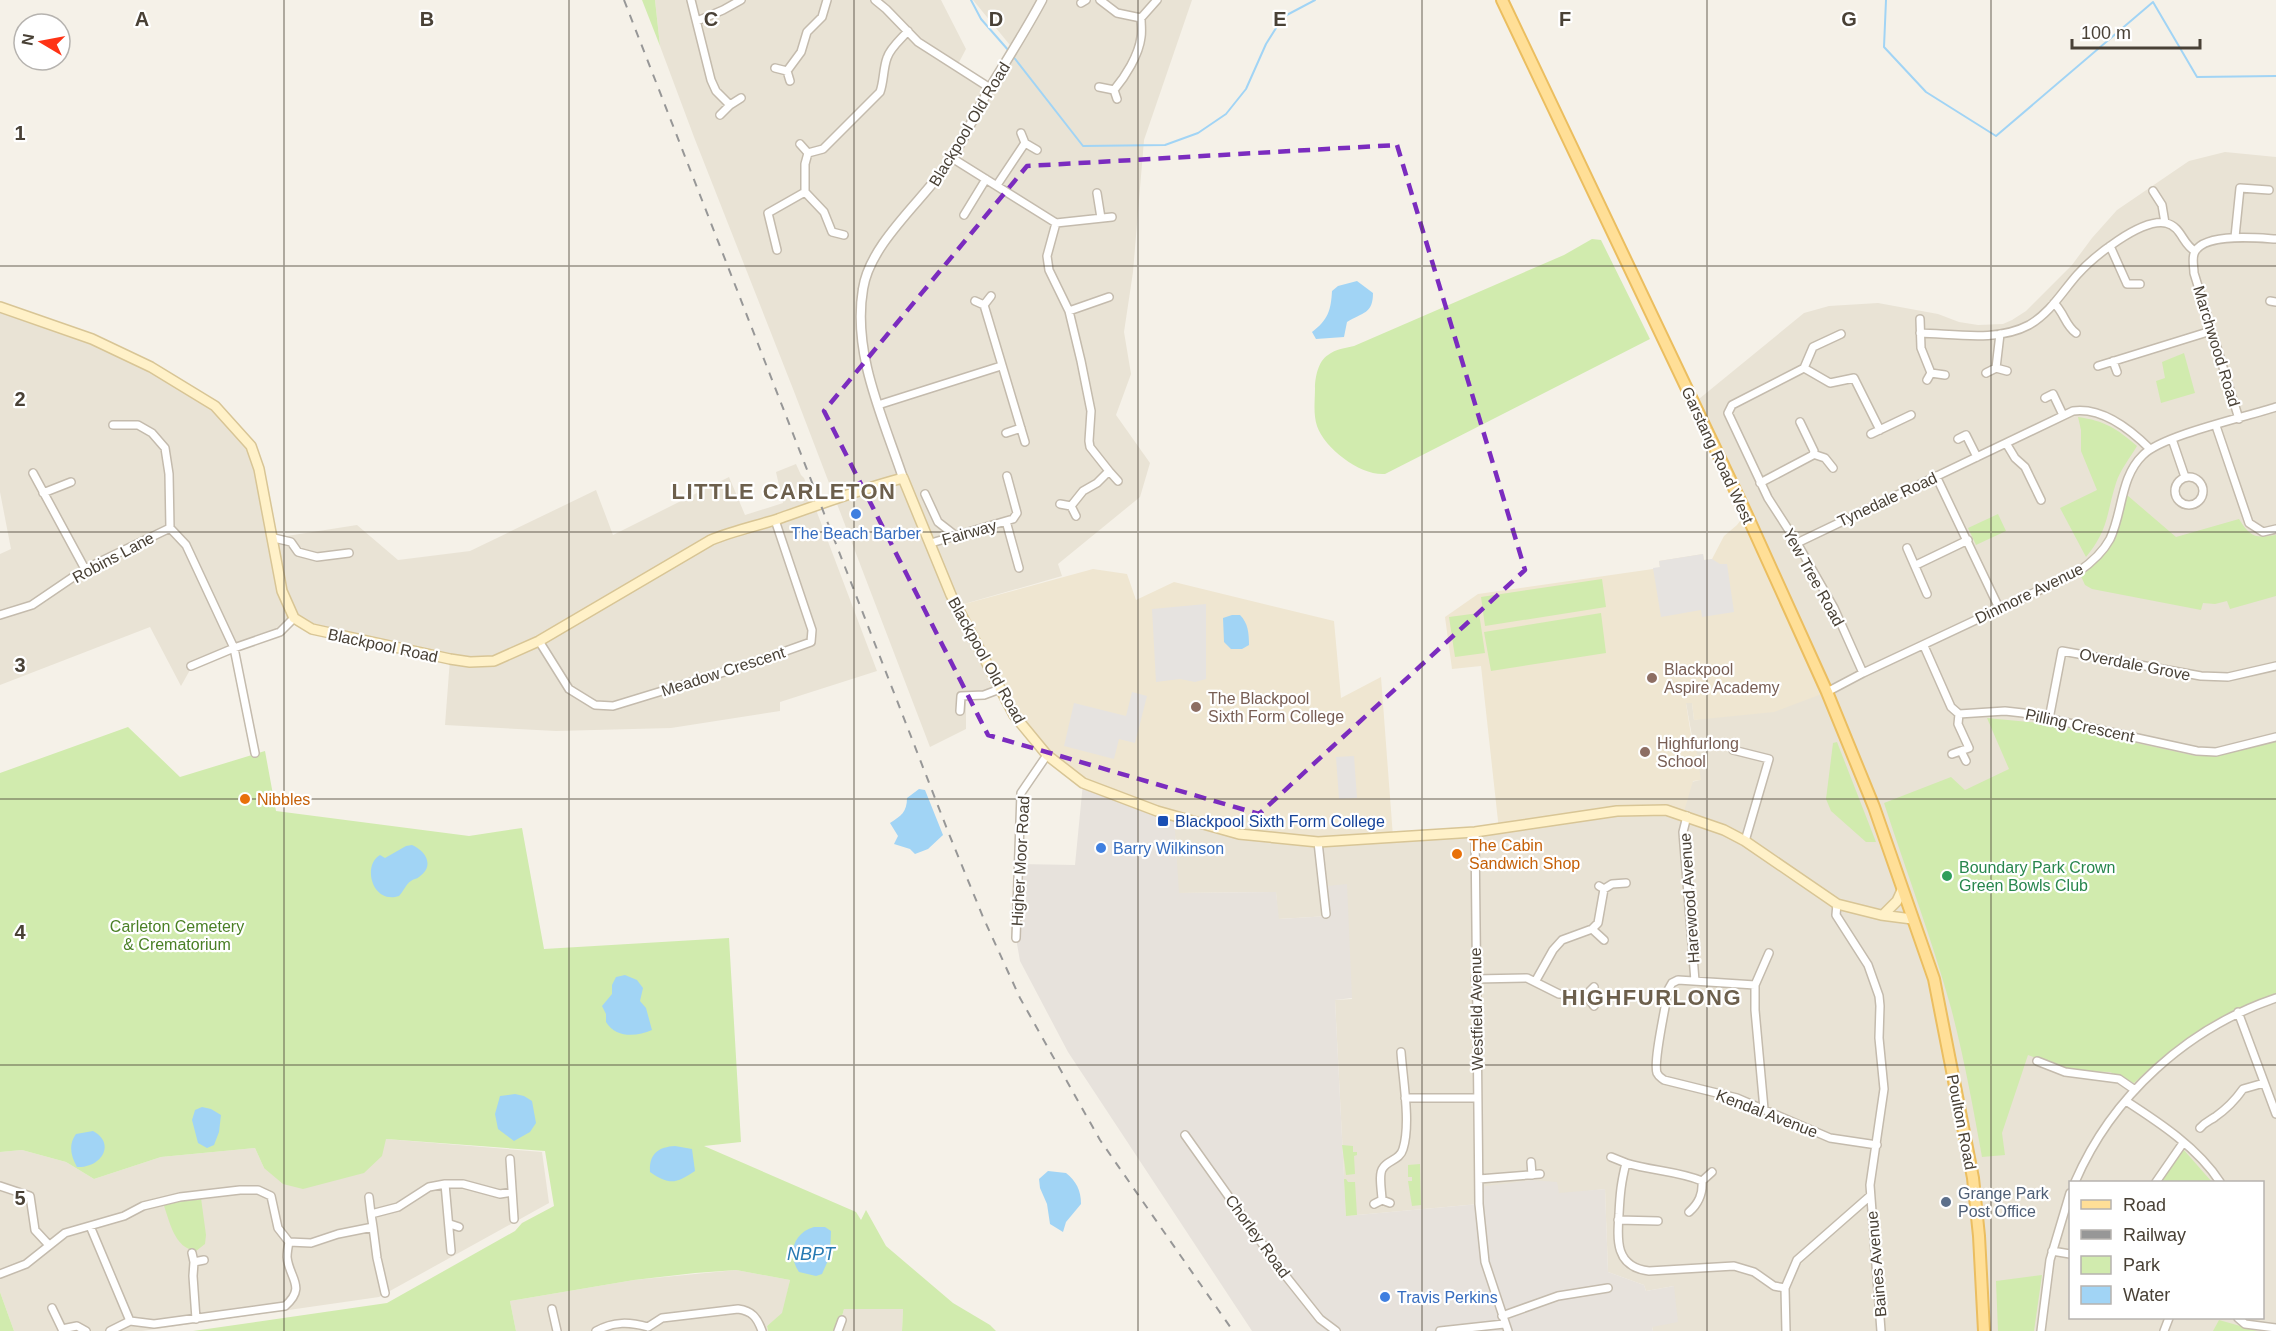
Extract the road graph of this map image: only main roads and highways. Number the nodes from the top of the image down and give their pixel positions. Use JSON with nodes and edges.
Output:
{"nodes":[{"id":1,"x":1502,"y":0,"type":"edge"},
{"id":2,"x":0,"y":307,"type":"edge"},
{"id":3,"x":903,"y":478,"type":"joint"},
{"id":4,"x":1902,"y":890,"type":"junction"},
{"id":5,"x":1883,"y":915,"type":"junction"},
{"id":6,"x":1912,"y":919,"type":"junction"},
{"id":7,"x":1984,"y":1331,"type":"edge"}],
"edges":[{"from":1,"to":4,"type":"main road","name":"Garstang Road West"},
{"from":2,"to":3,"type":"main road","name":"Blackpool Road"},
{"from":3,"to":5,"type":"main road","name":"Blackpool Old Road"},
{"from":4,"to":5,"type":"main road"},
{"from":4,"to":6,"type":"main road","name":"Garstang Road West"},
{"from":5,"to":6,"type":"main road","name":"Blackpool Old Road"},
{"from":6,"to":7,"type":"main road","name":"Poulton Road"}]}
